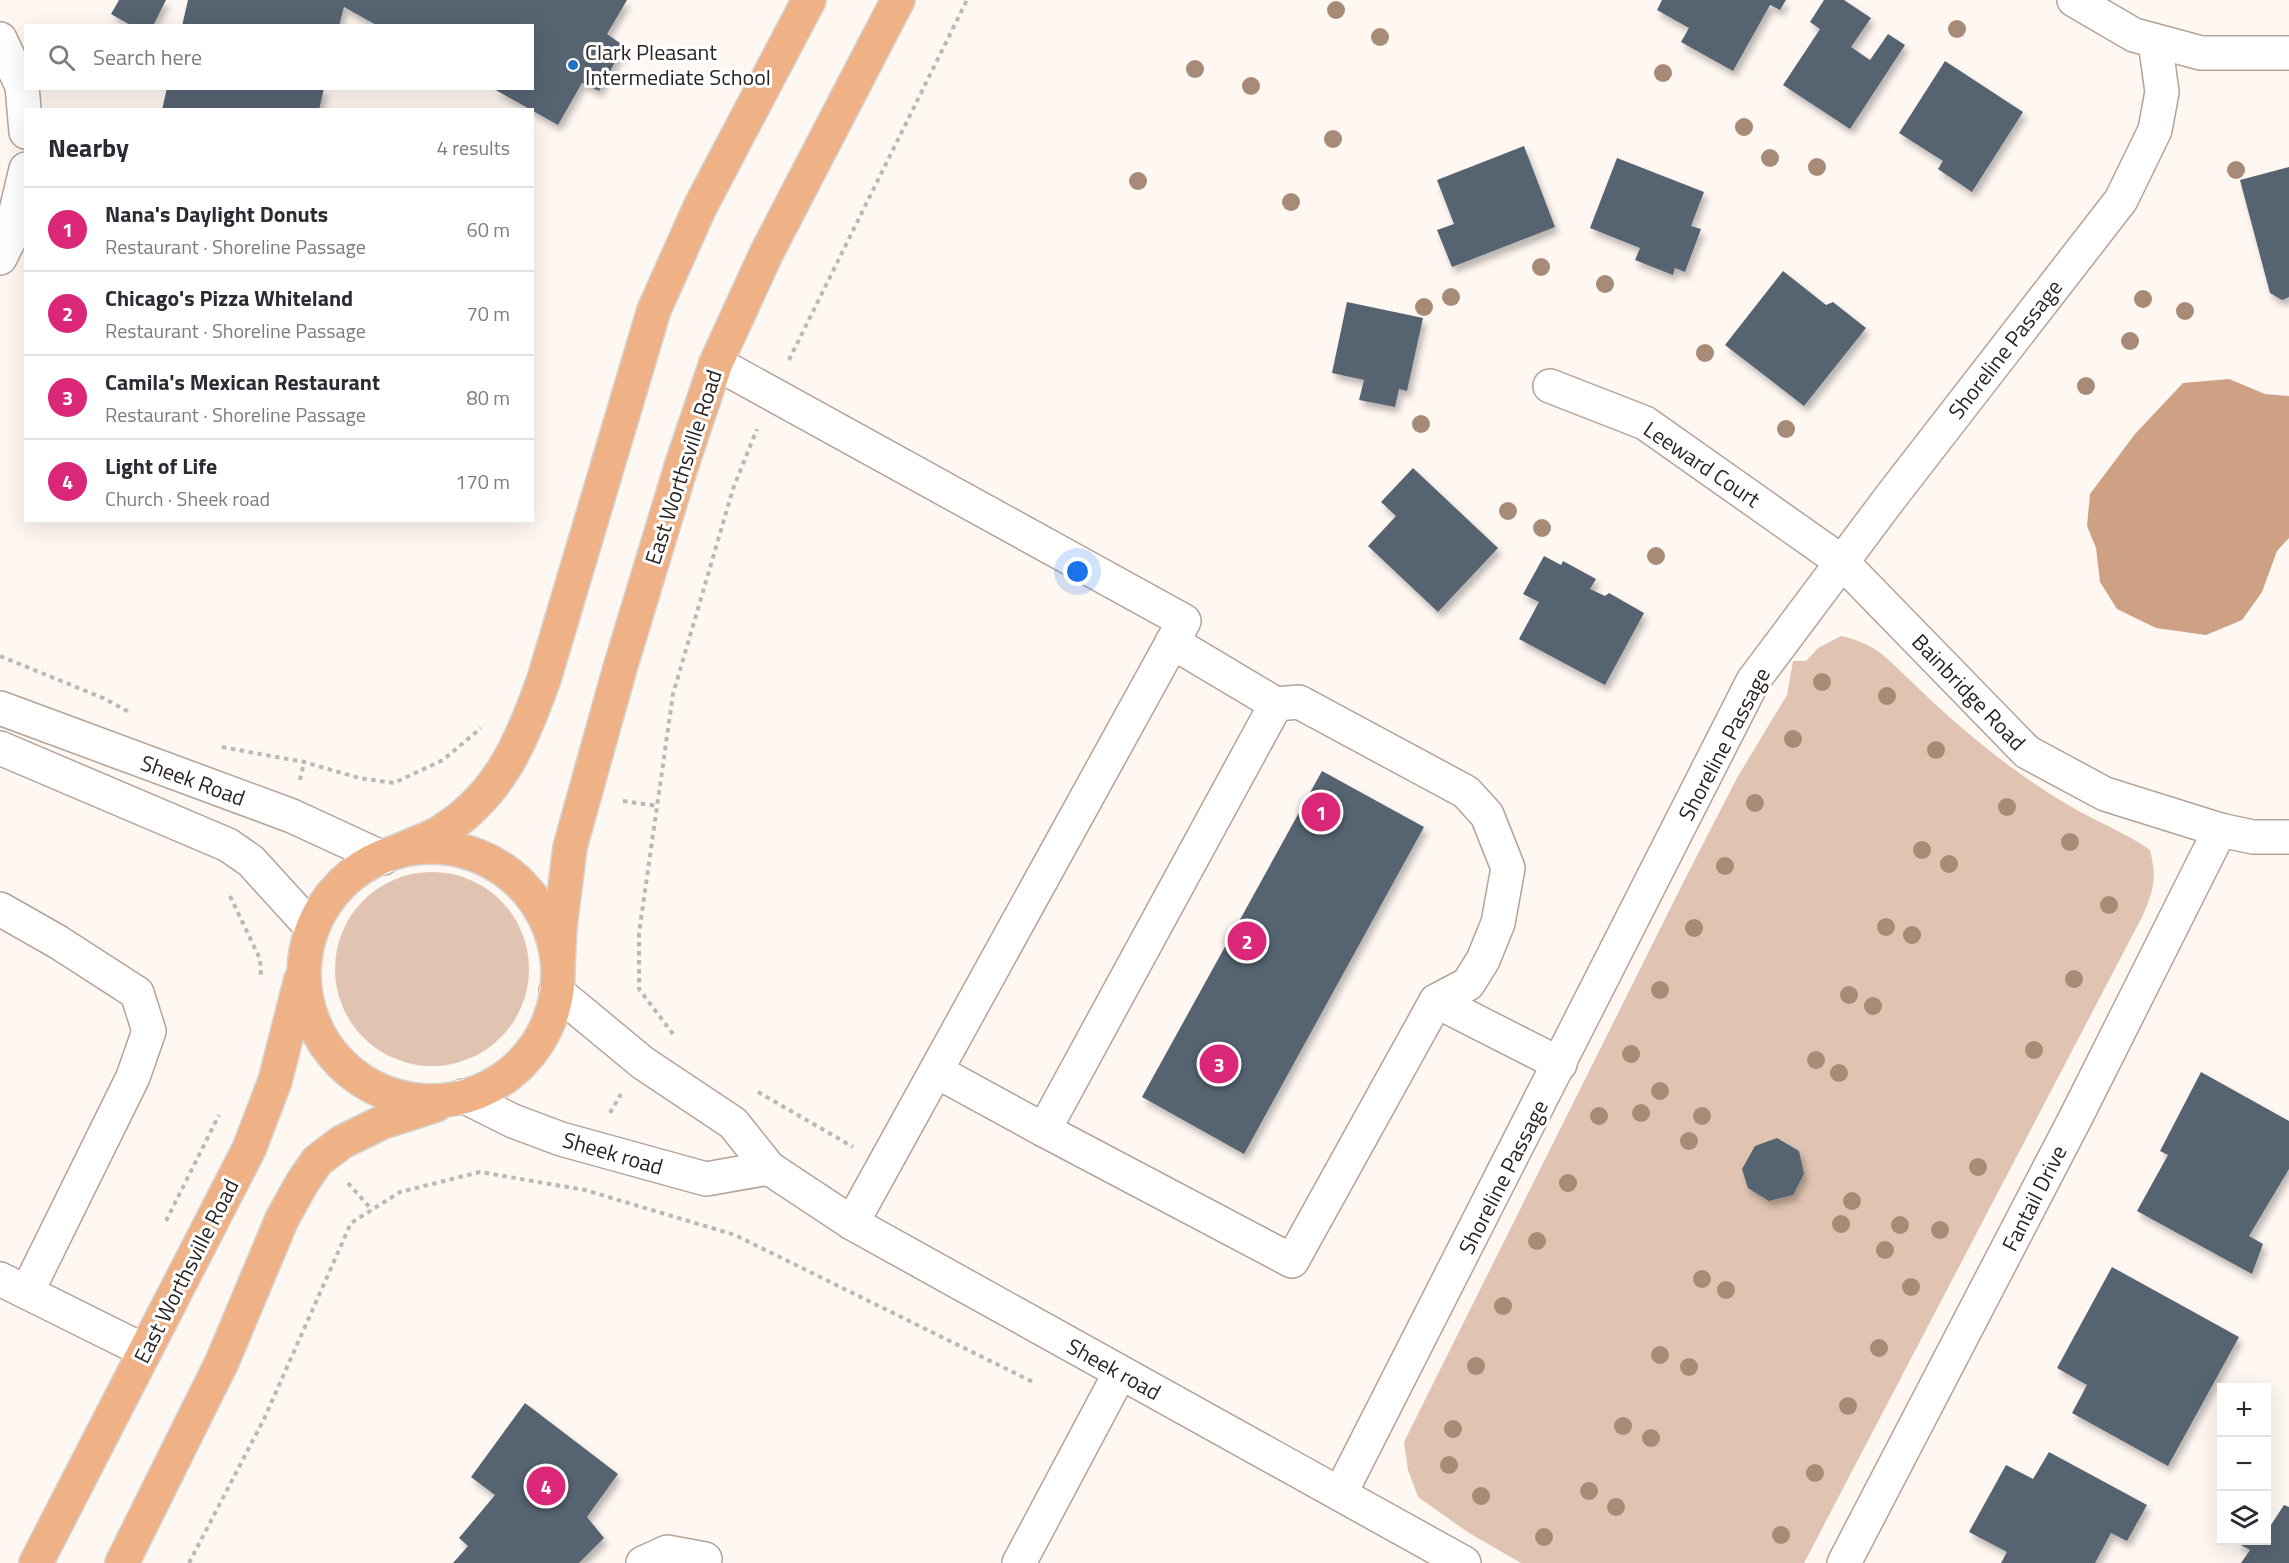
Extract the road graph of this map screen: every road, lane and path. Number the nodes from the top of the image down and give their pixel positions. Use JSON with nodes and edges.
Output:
{"nodes":[{"id":1,"x":808,"y":0,"type":"edge"},
{"id":2,"x":898,"y":0,"type":"edge"},
{"id":3,"x":967,"y":0,"type":"edge"},
{"id":4,"x":2074,"y":0,"type":"edge"},
{"id":5,"x":0,"y":39,"type":"edge"},
{"id":6,"x":2156,"y":41,"type":"junction"},
{"id":7,"x":2289,"y":53,"type":"edge"},
{"id":8,"x":24,"y":109,"type":"edge"},
{"id":9,"x":24,"y":177,"type":"edge"},
{"id":10,"x":0,"y":258,"type":"edge"},
{"id":11,"x":716,"y":363,"type":"junction"},
{"id":12,"x":1550,"y":386,"type":"dead end"},
{"id":13,"x":772,"y":394,"type":"junction"},
{"id":14,"x":1842,"y":562,"type":"junction"},
{"id":15,"x":1172,"y":642,"type":"junction"},
{"id":16,"x":0,"y":656,"type":"edge"},
{"id":17,"x":1276,"y":704,"type":"junction"},
{"id":18,"x":0,"y":708,"type":"edge"},
{"id":19,"x":132,"y":714,"type":"dead end"},
{"id":20,"x":484,"y":721,"type":"dead end"},
{"id":21,"x":214,"y":746,"type":"dead end"},
{"id":22,"x":0,"y":748,"type":"edge"},
{"id":23,"x":2220,"y":830,"type":"junction"},
{"id":24,"x":2289,"y":837,"type":"edge"},
{"id":25,"x":390,"y":855,"type":"junction"},
{"id":26,"x":226,"y":889,"type":"dead end"},
{"id":27,"x":1,"y":913,"type":"edge"},
{"id":28,"x":312,"y":928,"type":"junction"},
{"id":29,"x":304,"y":965,"type":"junction"},
{"id":30,"x":262,"y":979,"type":"dead end"},
{"id":31,"x":557,"y":979,"type":"junction"},
{"id":32,"x":1436,"y":1002,"type":"junction"},
{"id":33,"x":670,"y":1032,"type":"junction"},
{"id":34,"x":679,"y":1039,"type":"dead end"},
{"id":35,"x":643,"y":1063,"type":"junction"},
{"id":36,"x":1560,"y":1064,"type":"junction"},
{"id":37,"x":936,"y":1071,"type":"junction"},
{"id":38,"x":754,"y":1089,"type":"dead end"},
{"id":39,"x":456,"y":1098,"type":"junction"},
{"id":40,"x":1044,"y":1130,"type":"junction"},
{"id":41,"x":597,"y":1149,"type":"junction"},
{"id":42,"x":884,"y":1165,"type":"junction"},
{"id":43,"x":769,"y":1168,"type":"junction"},
{"id":44,"x":585,"y":1190,"type":"junction"},
{"id":45,"x":852,"y":1223,"type":"junction"},
{"id":46,"x":14,"y":1286,"type":"edge"},
{"id":47,"x":145,"y":1350,"type":"junction"},
{"id":48,"x":1120,"y":1373,"type":"junction"},
{"id":49,"x":1035,"y":1383,"type":"dead end"},
{"id":50,"x":1340,"y":1494,"type":"junction"},
{"id":51,"x":705,"y":1559,"type":"dead end"},
{"id":52,"x":36,"y":1563,"type":"edge"},
{"id":53,"x":122,"y":1563,"type":"edge"},
{"id":54,"x":189,"y":1563,"type":"edge"},
{"id":55,"x":643,"y":1563,"type":"edge"},
{"id":56,"x":1018,"y":1563,"type":"edge"},
{"id":57,"x":1464,"y":1563,"type":"edge"},
{"id":58,"x":1844,"y":1563,"type":"edge"}],
"edges":[{"from":1,"to":25,"type":"main road"},
{"from":2,"to":11,"type":"main road","name":"East Worthsville Road"},
{"from":3,"to":13,"type":"path"},
{"from":4,"to":6,"type":"street"},
{"from":5,"to":8,"type":"street"},
{"from":6,"to":7,"type":"street"},
{"from":6,"to":14,"type":"street","name":"Shoreline Passage"},
{"from":9,"to":10,"type":"street"},
{"from":11,"to":13,"type":"street"},
{"from":11,"to":31,"type":"main road","name":"East Worthsville Road"},
{"from":12,"to":14,"type":"street","name":"Leeward Court"},
{"from":13,"to":15,"type":"street"},
{"from":13,"to":33,"type":"path"},
{"from":14,"to":23,"type":"street","name":"Bainbridge Road"},
{"from":14,"to":36,"type":"street","name":"Shoreline Passage"},
{"from":15,"to":17,"type":"street"},
{"from":15,"to":37,"type":"street"},
{"from":16,"to":19,"type":"path"},
{"from":17,"to":32,"type":"street"},
{"from":17,"to":40,"type":"street"},
{"from":18,"to":25,"type":"street","name":"Sheek Road"},
{"from":20,"to":21,"type":"path"},
{"from":22,"to":28,"type":"street","name":"Sheek Road"},
{"from":23,"to":24,"type":"street","name":"Bainbridge Road"},
{"from":23,"to":58,"type":"street","name":"Fantail Drive"},
{"from":25,"to":28,"type":"main road"},
{"from":25,"to":31,"type":"main road"},
{"from":26,"to":30,"type":"path"},
{"from":27,"to":46,"type":"street"},
{"from":28,"to":29,"type":"main road"},
{"from":29,"to":39,"type":"main road"},
{"from":29,"to":47,"type":"main road","name":"East Worthsville Road"},
{"from":31,"to":35,"type":"street","name":"Sheek road"},
{"from":31,"to":39,"type":"main road","name":"East Worthsville Road"},
{"from":32,"to":36,"type":"street"},
{"from":32,"to":40,"type":"street"},
{"from":33,"to":34,"type":"path"},
{"from":33,"to":35,"type":"path"},
{"from":35,"to":41,"type":"path"},
{"from":35,"to":43,"type":"street","name":"Sheek road"},
{"from":36,"to":50,"type":"street","name":"Shoreline Passage"},
{"from":37,"to":40,"type":"street"},
{"from":37,"to":42,"type":"street"},
{"from":38,"to":42,"type":"path"},
{"from":39,"to":41,"type":"street","name":"Sheek road"},
{"from":39,"to":53,"type":"main road"},
{"from":41,"to":43,"type":"street","name":"Sheek road"},
{"from":41,"to":44,"type":"path"},
{"from":42,"to":45,"type":"street"},
{"from":43,"to":45,"type":"street","name":"Sheek road"},
{"from":44,"to":49,"type":"path"},
{"from":44,"to":54,"type":"path"},
{"from":45,"to":48,"type":"street","name":"Sheek road"},
{"from":46,"to":47,"type":"street"},
{"from":47,"to":52,"type":"main road","name":"East Worthsville Road"},
{"from":48,"to":50,"type":"street","name":"Sheek road"},
{"from":48,"to":56,"type":"street"},
{"from":50,"to":57,"type":"street","name":"Sheek road"},
{"from":51,"to":55,"type":"street"}]}
